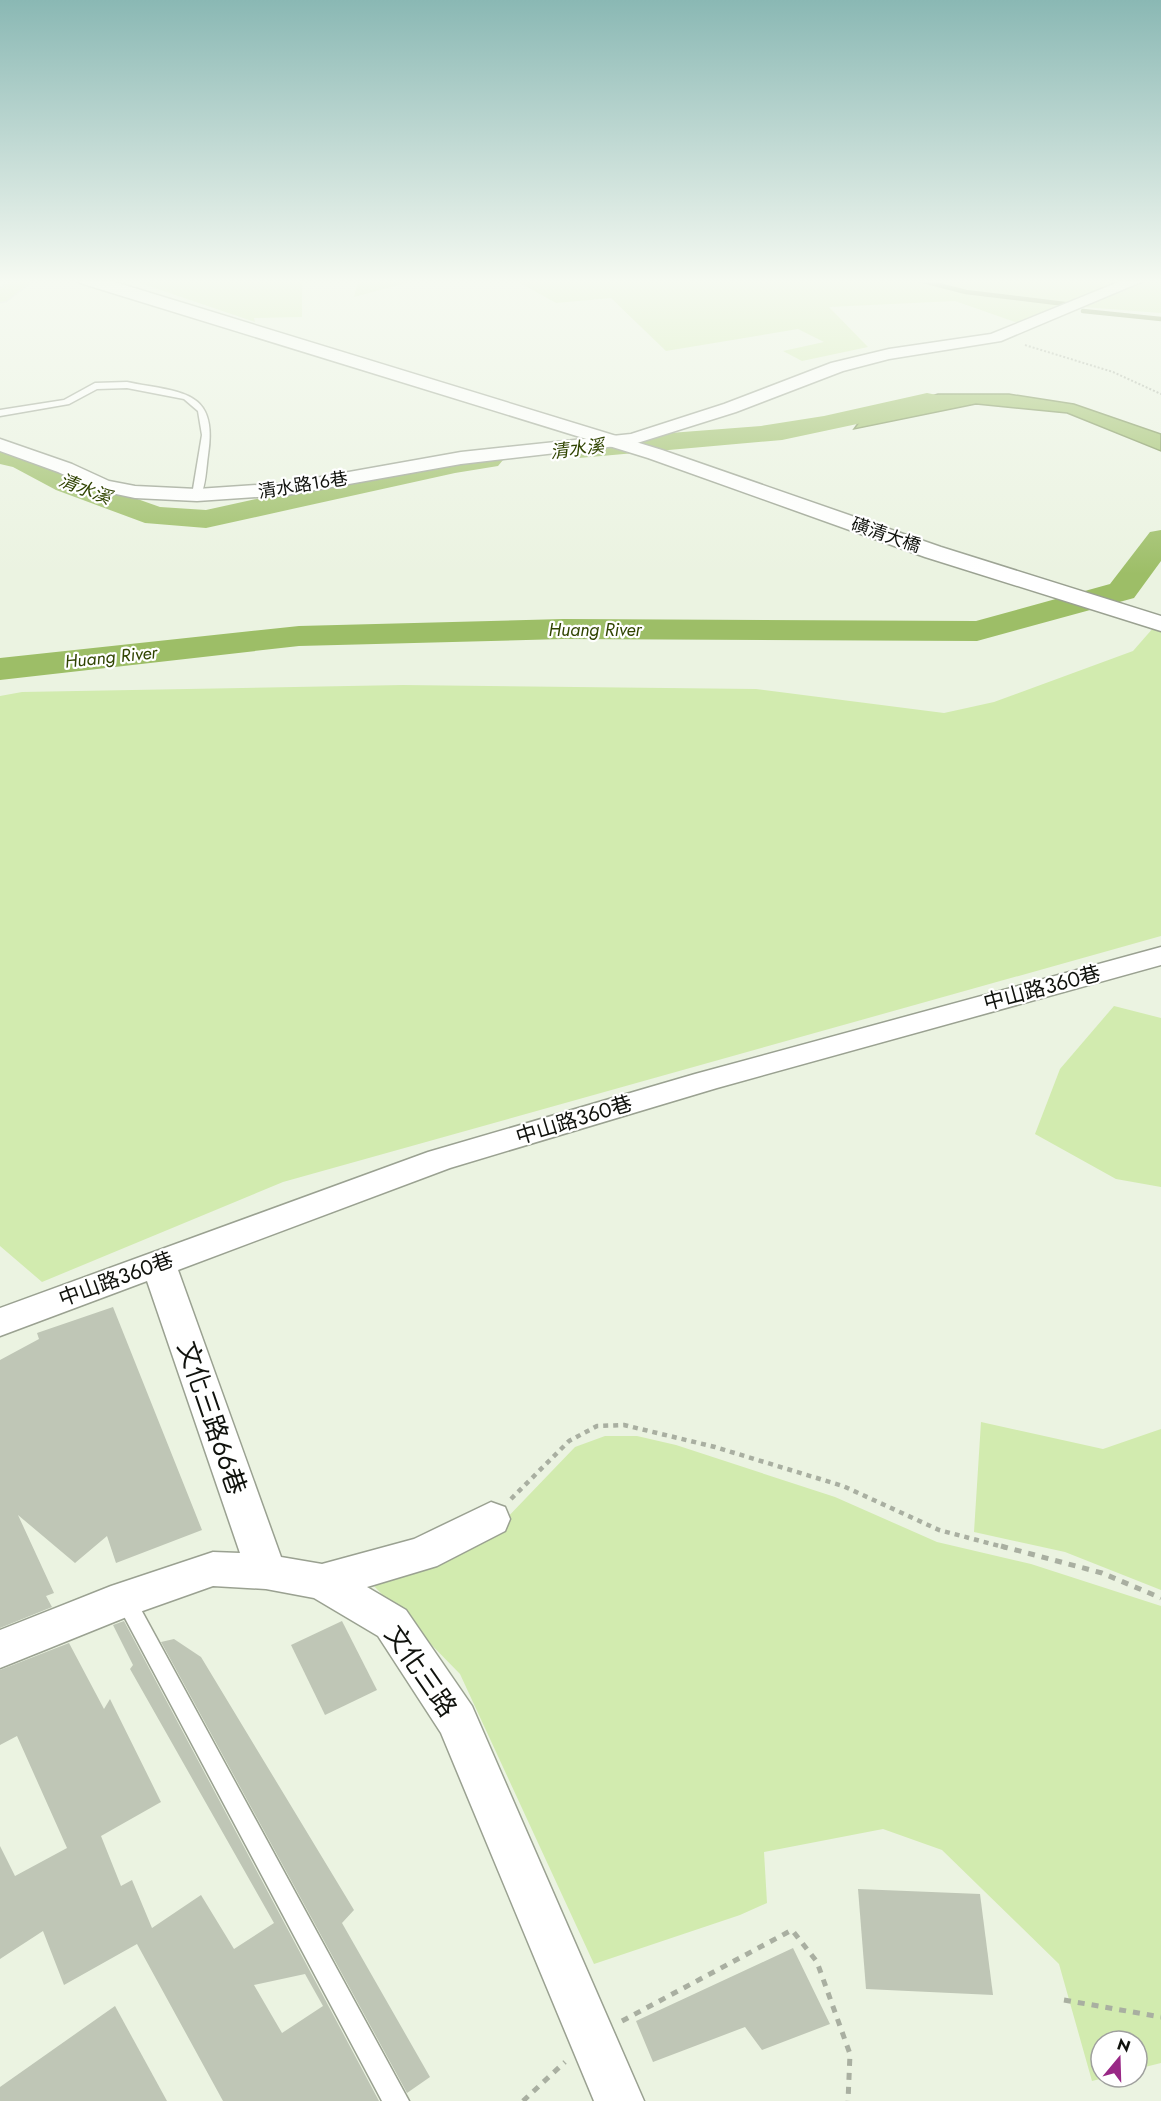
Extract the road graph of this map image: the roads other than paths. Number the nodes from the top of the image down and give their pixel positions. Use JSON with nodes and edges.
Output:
{"nodes":[{"id":1,"x":403,"y":377,"type":"edge"},
{"id":2,"x":812,"y":377,"type":"edge"},
{"id":3,"x":0,"y":413,"type":"edge"},
{"id":4,"x":613,"y":442,"type":"junction"},
{"id":5,"x":0,"y":445,"type":"edge"},
{"id":6,"x":197,"y":495,"type":"junction"},
{"id":7,"x":1161,"y":624,"type":"edge"},
{"id":8,"x":1161,"y":956,"type":"edge"},
{"id":9,"x":158,"y":1263,"type":"junction"},
{"id":10,"x":0,"y":1322,"type":"edge"},
{"id":11,"x":491,"y":1519,"type":"road end"},
{"id":12,"x":266,"y":1572,"type":"junction"},
{"id":13,"x":322,"y":1581,"type":"junction"},
{"id":14,"x":125,"y":1599,"type":"junction"},
{"id":15,"x":0,"y":1648,"type":"edge"},
{"id":16,"x":396,"y":2101,"type":"edge"},
{"id":17,"x":619,"y":2101,"type":"edge"}],
"edges":[{"from":1,"to":4,"type":"street","name":"磺清大橋"},
{"from":2,"to":4,"type":"street","name":"清水路16巷"},
{"from":3,"to":6,"type":"lane"},
{"from":4,"to":6,"type":"street","name":"清水路16巷"},
{"from":4,"to":7,"type":"street","name":"磺清大橋"},
{"from":5,"to":6,"type":"street","name":"清水路16巷"},
{"from":8,"to":9,"type":"street","name":"中山路360巷"},
{"from":9,"to":10,"type":"street","name":"中山路360巷"},
{"from":9,"to":12,"type":"street","name":"文化三路66巷"},
{"from":11,"to":13,"type":"street"},
{"from":12,"to":13,"type":"street","name":"文化三路"},
{"from":12,"to":14,"type":"street","name":"文化三路"},
{"from":13,"to":17,"type":"street","name":"文化三路"},
{"from":14,"to":15,"type":"street","name":"文化三路"},
{"from":14,"to":16,"type":"lane"}]}
